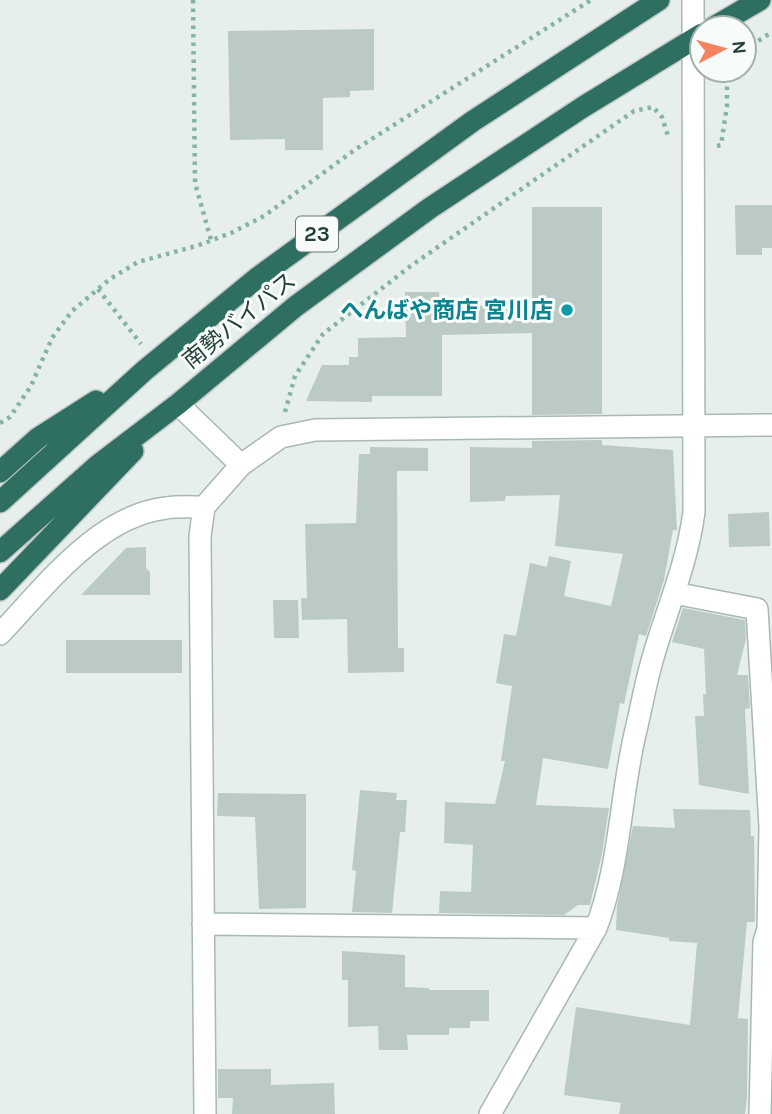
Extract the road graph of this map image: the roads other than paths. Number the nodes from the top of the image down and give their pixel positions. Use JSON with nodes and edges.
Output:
{"nodes":[{"id":1,"x":659,"y":0,"type":"edge"},
{"id":2,"x":760,"y":0,"type":"edge"},
{"id":3,"x":736,"y":14,"type":"edge"},
{"id":4,"x":688,"y":43,"type":"edge"},
{"id":5,"x":695,"y":84,"type":"edge"},
{"id":6,"x":150,"y":366,"type":"junction"},
{"id":7,"x":178,"y":404,"type":"junction"},
{"id":8,"x":693,"y":425,"type":"junction"},
{"id":9,"x":772,"y":425,"type":"edge"},
{"id":10,"x":240,"y":465,"type":"junction"},
{"id":11,"x":0,"y":472,"type":"edge"},
{"id":12,"x":0,"y":502,"type":"edge"},
{"id":13,"x":204,"y":507,"type":"junction"},
{"id":14,"x":0,"y":552,"type":"edge"},
{"id":15,"x":0,"y":590,"type":"edge"},
{"id":16,"x":674,"y":593,"type":"junction"},
{"id":17,"x":0,"y":634,"type":"edge"},
{"id":18,"x":204,"y":923,"type":"junction"},
{"id":19,"x":596,"y":928,"type":"junction"},
{"id":20,"x":205,"y":1114,"type":"edge"},
{"id":21,"x":490,"y":1114,"type":"edge"},
{"id":22,"x":760,"y":1114,"type":"edge"}],
"edges":[{"from":1,"to":6,"type":"highway","name":"南勢バイパス","number":"23"},
{"from":2,"to":3,"type":"highway"},
{"from":4,"to":7,"type":"highway","name":"南勢バイパス","number":"23"},
{"from":5,"to":8,"type":"street"},
{"from":6,"to":11,"type":"highway"},
{"from":6,"to":12,"type":"highway","name":"南勢バイパス","number":"23"},
{"from":7,"to":10,"type":"street"},
{"from":7,"to":14,"type":"highway","name":"南勢バイパス","number":"23"},
{"from":7,"to":15,"type":"highway"},
{"from":8,"to":9,"type":"street"},
{"from":8,"to":10,"type":"street"},
{"from":8,"to":16,"type":"street"},
{"from":10,"to":13,"type":"street"},
{"from":13,"to":17,"type":"street"},
{"from":13,"to":18,"type":"street"},
{"from":16,"to":19,"type":"street"},
{"from":16,"to":22,"type":"street"},
{"from":18,"to":19,"type":"street"},
{"from":18,"to":20,"type":"street"},
{"from":19,"to":21,"type":"street"}]}
